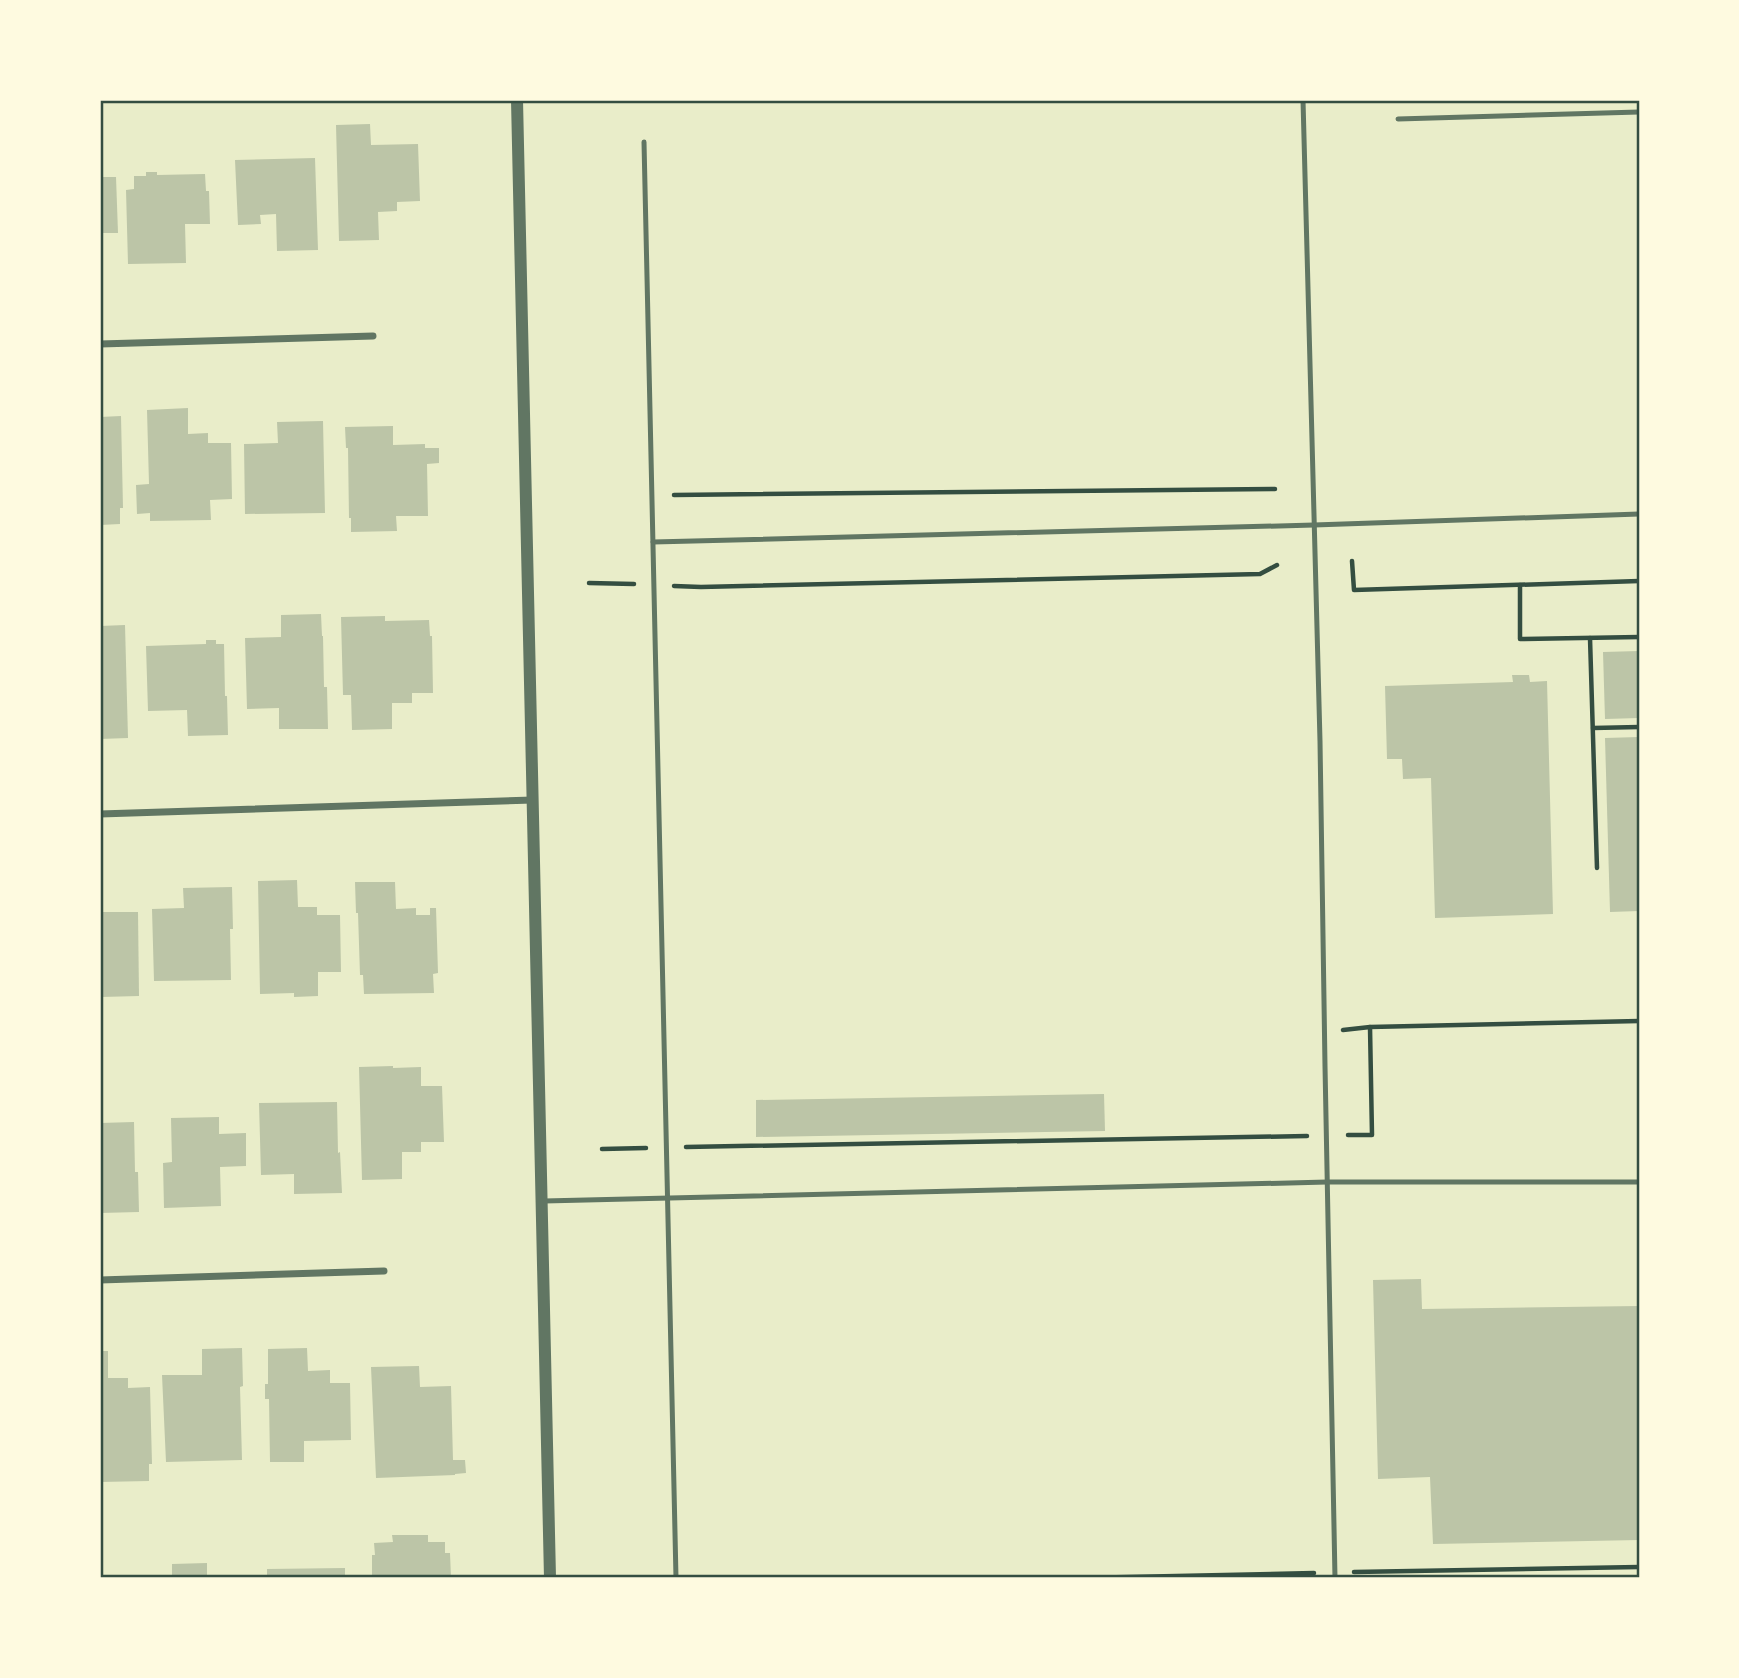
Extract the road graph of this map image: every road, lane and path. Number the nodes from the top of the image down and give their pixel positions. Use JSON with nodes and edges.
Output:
{"nodes":[{"id":1,"x":517,"y":100,"type":"edge"},
{"id":2,"x":1303,"y":100,"type":"edge"},
{"id":3,"x":1639,"y":112,"type":"edge"},
{"id":4,"x":1398,"y":119,"type":"dead end"},
{"id":5,"x":644,"y":142,"type":"dead end"},
{"id":6,"x":373,"y":336,"type":"dead end"},
{"id":7,"x":100,"y":344,"type":"edge"},
{"id":8,"x":1275,"y":489,"type":"dead end"},
{"id":9,"x":652,"y":495,"type":"junction"},
{"id":10,"x":1639,"y":514,"type":"edge"},
{"id":11,"x":1314,"y":524,"type":"junction"},
{"id":12,"x":653,"y":542,"type":"junction"},
{"id":13,"x":1352,"y":561,"type":"dead end"},
{"id":14,"x":1276,"y":565,"type":"dead end"},
{"id":15,"x":1639,"y":581,"type":"edge"},
{"id":16,"x":589,"y":583,"type":"dead end"},
{"id":17,"x":653,"y":584,"type":"junction"},
{"id":18,"x":1520,"y":585,"type":"junction"},
{"id":19,"x":1639,"y":637,"type":"edge"},
{"id":20,"x":1590,"y":638,"type":"junction"},
{"id":21,"x":1639,"y":727,"type":"edge"},
{"id":22,"x":1593,"y":729,"type":"junction"},
{"id":23,"x":533,"y":800,"type":"junction"},
{"id":24,"x":100,"y":814,"type":"edge"},
{"id":25,"x":1597,"y":868,"type":"dead end"},
{"id":26,"x":1639,"y":1021,"type":"edge"},
{"id":27,"x":1370,"y":1027,"type":"junction"},
{"id":28,"x":1325,"y":1032,"type":"junction"},
{"id":29,"x":1326,"y":1135,"type":"junction"},
{"id":30,"x":666,"y":1148,"type":"junction"},
{"id":31,"x":601,"y":1149,"type":"dead end"},
{"id":32,"x":1327,"y":1182,"type":"junction"},
{"id":33,"x":1639,"y":1182,"type":"edge"},
{"id":34,"x":667,"y":1197,"type":"junction"},
{"id":35,"x":542,"y":1201,"type":"junction"},
{"id":36,"x":384,"y":1271,"type":"dead end"},
{"id":37,"x":100,"y":1280,"type":"edge"},
{"id":38,"x":1639,"y":1567,"type":"edge"},
{"id":39,"x":1335,"y":1575,"type":"edge"},
{"id":40,"x":550,"y":1578,"type":"edge"},
{"id":41,"x":676,"y":1578,"type":"edge"},
{"id":42,"x":1080,"y":1578,"type":"edge"}],
"edges":[{"from":1,"to":23,"type":"street"},
{"from":2,"to":11,"type":"lane"},
{"from":3,"to":4,"type":"lane"},
{"from":5,"to":9,"type":"lane"},
{"from":6,"to":7,"type":"street"},
{"from":8,"to":9,"type":"path"},
{"from":9,"to":12,"type":"lane"},
{"from":10,"to":11,"type":"lane"},
{"from":11,"to":12,"type":"lane"},
{"from":11,"to":28,"type":"lane"},
{"from":12,"to":17,"type":"lane"},
{"from":13,"to":18,"type":"path"},
{"from":14,"to":17,"type":"path"},
{"from":15,"to":18,"type":"path"},
{"from":16,"to":17,"type":"path"},
{"from":17,"to":30,"type":"lane"},
{"from":18,"to":20,"type":"path"},
{"from":19,"to":20,"type":"path"},
{"from":20,"to":22,"type":"path"},
{"from":21,"to":22,"type":"path"},
{"from":22,"to":25,"type":"path"},
{"from":23,"to":24,"type":"street"},
{"from":23,"to":35,"type":"street"},
{"from":26,"to":27,"type":"path"},
{"from":27,"to":28,"type":"path"},
{"from":27,"to":29,"type":"path"},
{"from":28,"to":29,"type":"lane"},
{"from":29,"to":30,"type":"path"},
{"from":29,"to":32,"type":"lane"},
{"from":30,"to":31,"type":"path"},
{"from":30,"to":34,"type":"lane"},
{"from":32,"to":33,"type":"lane"},
{"from":32,"to":34,"type":"lane"},
{"from":32,"to":39,"type":"lane"},
{"from":34,"to":35,"type":"lane"},
{"from":34,"to":41,"type":"lane"},
{"from":35,"to":40,"type":"street"},
{"from":36,"to":37,"type":"street"},
{"from":38,"to":39,"type":"path"},
{"from":39,"to":42,"type":"path"}]}
